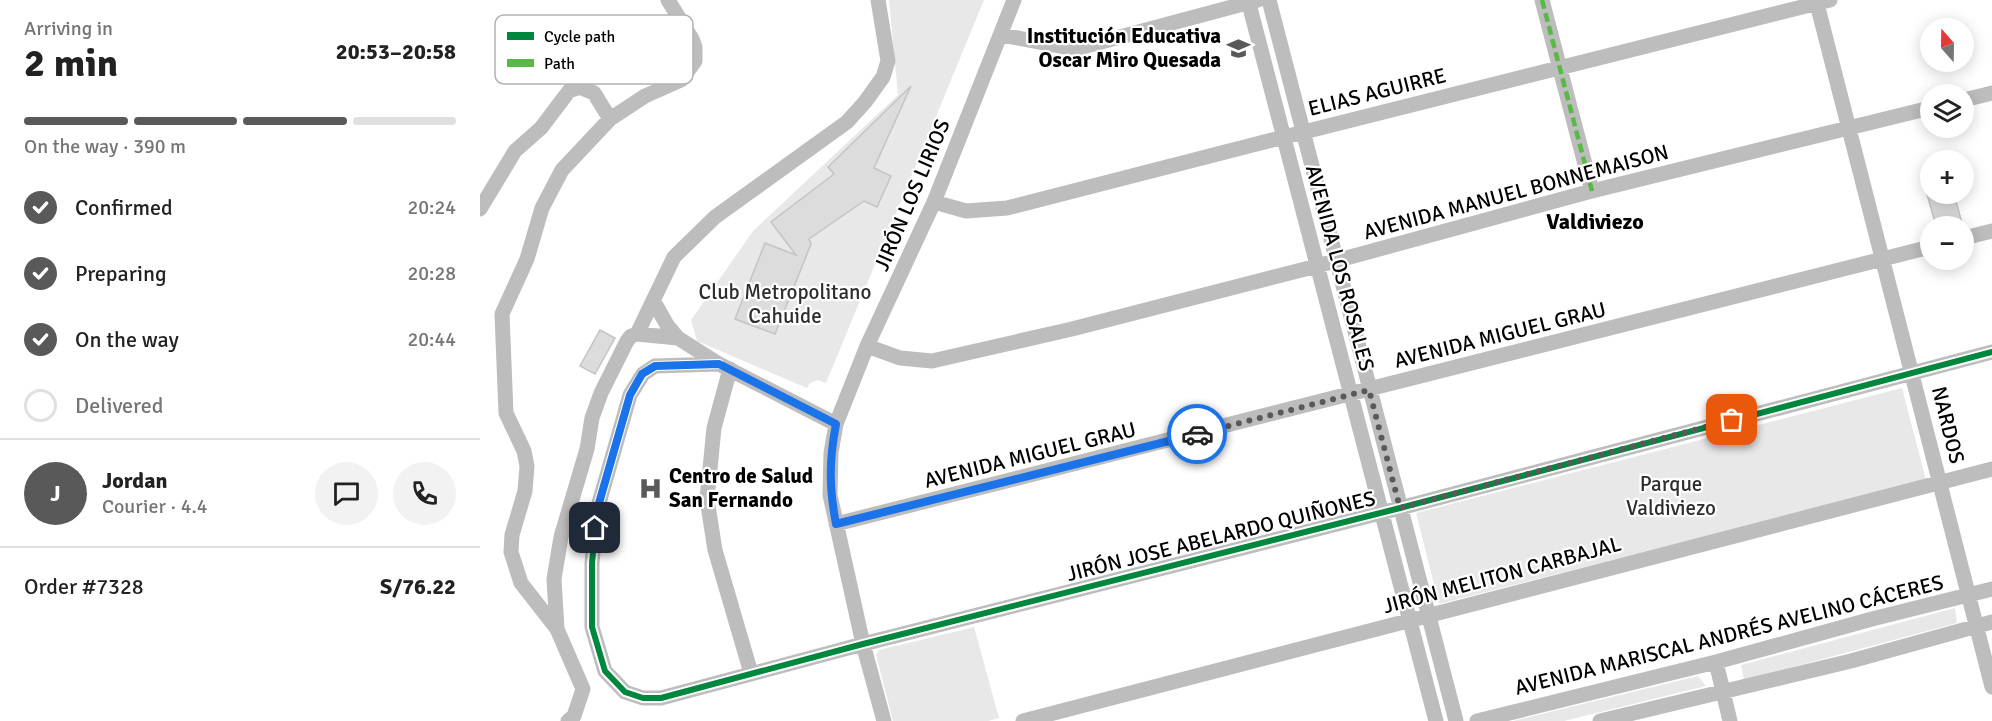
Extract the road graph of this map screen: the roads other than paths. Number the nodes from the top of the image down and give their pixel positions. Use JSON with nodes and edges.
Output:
{"nodes":[{"id":1,"x":668,"y":0,"type":"edge"},
{"id":2,"x":878,"y":0,"type":"edge"},
{"id":3,"x":1014,"y":0,"type":"edge"},
{"id":4,"x":1269,"y":0,"type":"edge"},
{"id":5,"x":1542,"y":0,"type":"edge"},
{"id":6,"x":1252,"y":1,"type":"edge"},
{"id":7,"x":1821,"y":1,"type":"edge"},
{"id":8,"x":677,"y":15,"type":"edge"},
{"id":9,"x":1002,"y":35,"type":"junction"},
{"id":10,"x":693,"y":42,"type":"edge"},
{"id":11,"x":693,"y":64,"type":"edge"},
{"id":12,"x":1560,"y":67,"type":"junction"},
{"id":13,"x":672,"y":84,"type":"edge"},
{"id":14,"x":1992,"y":93,"type":"edge"},
{"id":15,"x":1974,"y":98,"type":"edge"},
{"id":16,"x":1920,"y":110,"type":"edge"},
{"id":17,"x":610,"y":119,"type":"junction"},
{"id":18,"x":1849,"y":128,"type":"junction"},
{"id":19,"x":1303,"y":132,"type":"junction"},
{"id":20,"x":1284,"y":136,"type":"junction"},
{"id":21,"x":1592,"y":191,"type":"junction"},
{"id":22,"x":934,"y":202,"type":"junction"},
{"id":23,"x":480,"y":209,"type":"edge"},
{"id":24,"x":1992,"y":231,"type":"edge"},
{"id":25,"x":1974,"y":236,"type":"edge"},
{"id":26,"x":1920,"y":250,"type":"edge"},
{"id":27,"x":1883,"y":259,"type":"junction"},
{"id":28,"x":1336,"y":261,"type":"junction"},
{"id":29,"x":1317,"y":266,"type":"junction"},
{"id":30,"x":653,"y":300,"type":"junction"},
{"id":31,"x":637,"y":334,"type":"junction"},
{"id":32,"x":678,"y":338,"type":"junction"},
{"id":33,"x":867,"y":346,"type":"junction"},
{"id":34,"x":1992,"y":352,"type":"edge"},
{"id":35,"x":724,"y":367,"type":"junction"},
{"id":36,"x":1912,"y":372,"type":"junction"},
{"id":37,"x":1369,"y":390,"type":"junction"},
{"id":38,"x":1351,"y":395,"type":"junction"},
{"id":39,"x":836,"y":424,"type":"junction"},
{"id":40,"x":1992,"y":469,"type":"edge"},
{"id":41,"x":1940,"y":482,"type":"junction"},
{"id":42,"x":1400,"y":508,"type":"junction"},
{"id":43,"x":1381,"y":513,"type":"junction"},
{"id":44,"x":836,"y":524,"type":"junction"},
{"id":45,"x":1992,"y":589,"type":"edge"},
{"id":46,"x":1968,"y":595,"type":"junction"},
{"id":47,"x":1428,"y":617,"type":"junction"},
{"id":48,"x":1410,"y":622,"type":"junction"},
{"id":49,"x":1992,"y":622,"type":"edge"},
{"id":50,"x":1976,"y":626,"type":"junction"},
{"id":51,"x":557,"y":629,"type":"junction"},
{"id":52,"x":863,"y":644,"type":"junction"},
{"id":53,"x":1716,"y":662,"type":"junction"},
{"id":54,"x":751,"y":673,"type":"junction"},
{"id":55,"x":1992,"y":687,"type":"edge"},
{"id":56,"x":1723,"y":691,"type":"junction"},
{"id":57,"x":568,"y":721,"type":"edge"},
{"id":58,"x":884,"y":721,"type":"edge"},
{"id":59,"x":1023,"y":721,"type":"edge"},
{"id":60,"x":1436,"y":721,"type":"edge"},
{"id":61,"x":1456,"y":721,"type":"edge"},
{"id":62,"x":1476,"y":721,"type":"edge"},
{"id":63,"x":1600,"y":721,"type":"edge"},
{"id":64,"x":1730,"y":721,"type":"edge"}],
"edges":[{"from":1,"to":8,"type":"street"},
{"from":2,"to":30,"type":"street"},
{"from":3,"to":9,"type":"street","name":"JIRÓN LOS LIRIOS"},
{"from":4,"to":19,"type":"street","name":"AVENIDA LOS ROSALES"},
{"from":5,"to":12,"type":"street"},
{"from":6,"to":9,"type":"street"},
{"from":6,"to":20,"type":"street","name":"AVENIDA LOS ROSALES"},
{"from":7,"to":12,"type":"street","name":"ELIAS AGUIRRE"},
{"from":7,"to":18,"type":"street","name":"NARDOS"},
{"from":9,"to":22,"type":"street","name":"JIRÓN LOS LIRIOS"},
{"from":10,"to":11,"type":"street"},
{"from":12,"to":19,"type":"street","name":"ELIAS AGUIRRE"},
{"from":12,"to":21,"type":"street"},
{"from":13,"to":17,"type":"street"},
{"from":14,"to":15,"type":"street"},
{"from":16,"to":18,"type":"street","name":"AVENIDA MANUEL BONNEMAISON"},
{"from":17,"to":23,"type":"street"},
{"from":17,"to":51,"type":"street"},
{"from":18,"to":21,"type":"street","name":"AVENIDA MANUEL BONNEMAISON"},
{"from":18,"to":27,"type":"street","name":"NARDOS"},
{"from":19,"to":20,"type":"street","name":"ELIAS AGUIRRE"},
{"from":19,"to":28,"type":"street","name":"AVENIDA LOS ROSALES"},
{"from":20,"to":22,"type":"street","name":"ELIAS AGUIRRE"},
{"from":20,"to":29,"type":"street","name":"AVENIDA LOS ROSALES"},
{"from":21,"to":28,"type":"street","name":"AVENIDA MANUEL BONNEMAISON"},
{"from":22,"to":33,"type":"street","name":"JIRÓN LOS LIRIOS"},
{"from":24,"to":25,"type":"street"},
{"from":26,"to":27,"type":"street","name":"AVENIDA MIGUEL GRAU"},
{"from":27,"to":36,"type":"street","name":"NARDOS"},
{"from":27,"to":37,"type":"street","name":"AVENIDA MIGUEL GRAU"},
{"from":28,"to":29,"type":"street","name":"AVENIDA MANUEL BONNEMAISON"},
{"from":28,"to":37,"type":"street","name":"AVENIDA LOS ROSALES"},
{"from":29,"to":33,"type":"street","name":"AVENIDA MANUEL BONNEMAISON"},
{"from":29,"to":38,"type":"street","name":"AVENIDA LOS ROSALES"},
{"from":30,"to":31,"type":"street"},
{"from":30,"to":32,"type":"street"},
{"from":31,"to":32,"type":"street"},
{"from":31,"to":51,"type":"street"},
{"from":32,"to":35,"type":"street"},
{"from":33,"to":39,"type":"street","name":"JIRÓN LOS LIRIOS"},
{"from":34,"to":36,"type":"street","name":"JIRÓN JOSE ABELARDO QUIÑONES"},
{"from":35,"to":39,"type":"street"},
{"from":35,"to":54,"type":"street"},
{"from":35,"to":54,"type":"street","name":"JIRÓN JOSE ABELARDO QUIÑONES"},
{"from":36,"to":41,"type":"street","name":"NARDOS"},
{"from":36,"to":42,"type":"street","name":"JIRÓN JOSE ABELARDO QUIÑONES"},
{"from":37,"to":38,"type":"street","name":"AVENIDA MIGUEL GRAU"},
{"from":37,"to":42,"type":"street","name":"AVENIDA LOS ROSALES"},
{"from":38,"to":43,"type":"street","name":"AVENIDA LOS ROSALES"},
{"from":38,"to":44,"type":"street","name":"AVENIDA MIGUEL GRAU"},
{"from":39,"to":44,"type":"street","name":"JIRÓN LOS LIRIOS"},
{"from":40,"to":41,"type":"street","name":"JIRÓN MELITON CARBAJAL"},
{"from":41,"to":46,"type":"street","name":"NARDOS"},
{"from":41,"to":47,"type":"street","name":"JIRÓN MELITON CARBAJAL"},
{"from":42,"to":43,"type":"street","name":"JIRÓN JOSE ABELARDO QUIÑONES"},
{"from":42,"to":47,"type":"street","name":"AVENIDA LOS ROSALES"},
{"from":43,"to":48,"type":"street","name":"AVENIDA LOS ROSALES"},
{"from":43,"to":52,"type":"street","name":"JIRÓN JOSE ABELARDO QUIÑONES"},
{"from":44,"to":52,"type":"street","name":"JIRÓN LOS LIRIOS"},
{"from":45,"to":46,"type":"street","name":"AVENIDA MARISCAL ANDRÉS AVELINO CÁCERES"},
{"from":46,"to":50,"type":"street","name":"NARDOS"},
{"from":46,"to":53,"type":"street","name":"AVENIDA MARISCAL ANDRÉS AVELINO CÁCERES"},
{"from":47,"to":48,"type":"street","name":"JIRÓN MELITON CARBAJAL"},
{"from":47,"to":61,"type":"street","name":"AVENIDA LOS ROSALES"},
{"from":48,"to":59,"type":"street","name":"JIRÓN MELITON CARBAJAL"},
{"from":48,"to":60,"type":"street","name":"AVENIDA LOS ROSALES"},
{"from":49,"to":50,"type":"street"},
{"from":50,"to":55,"type":"street","name":"NARDOS"},
{"from":50,"to":56,"type":"street"},
{"from":51,"to":57,"type":"street"},
{"from":52,"to":54,"type":"street","name":"JIRÓN JOSE ABELARDO QUIÑONES"},
{"from":52,"to":58,"type":"street","name":"JIRÓN LOS LIRIOS"},
{"from":53,"to":56,"type":"street"},
{"from":53,"to":62,"type":"street","name":"AVENIDA MARISCAL ANDRÉS AVELINO CÁCERES"},
{"from":56,"to":63,"type":"street"},
{"from":56,"to":64,"type":"street"}]}
